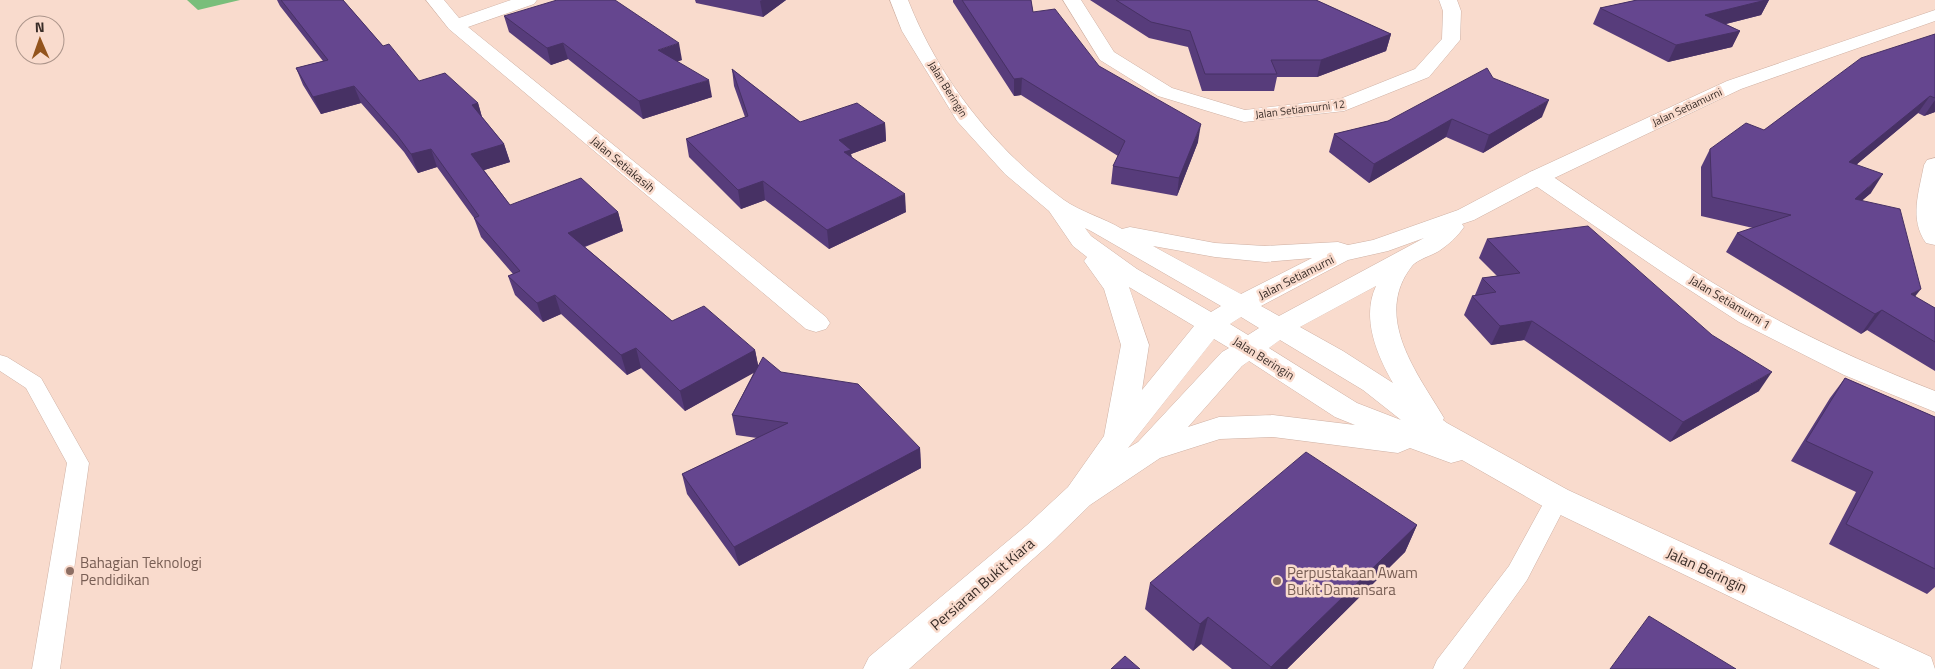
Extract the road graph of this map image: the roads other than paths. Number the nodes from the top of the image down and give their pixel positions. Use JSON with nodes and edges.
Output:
{"nodes":[{"id":1,"x":435,"y":0,"type":"edge"},
{"id":2,"x":528,"y":0,"type":"edge"},
{"id":3,"x":899,"y":0,"type":"edge"},
{"id":4,"x":1072,"y":0,"type":"edge"},
{"id":5,"x":1448,"y":0,"type":"edge"},
{"id":6,"x":1929,"y":19,"type":"edge"},
{"id":7,"x":455,"y":25,"type":"junction"},
{"id":8,"x":1935,"y":165,"type":"edge"},
{"id":9,"x":1538,"y":176,"type":"junction"},
{"id":10,"x":1466,"y":215,"type":"junction"},
{"id":11,"x":1091,"y":234,"type":"junction"},
{"id":12,"x":1935,"y":238,"type":"edge"},
{"id":13,"x":1379,"y":246,"type":"junction"},
{"id":14,"x":1402,"y":262,"type":"junction"},
{"id":15,"x":1241,"y":305,"type":"junction"},
{"id":16,"x":816,"y":323,"type":"dead end"},
{"id":17,"x":1211,"y":324,"type":"junction"},
{"id":18,"x":1280,"y":327,"type":"junction"},
{"id":19,"x":1249,"y":348,"type":"junction"},
{"id":20,"x":0,"y":362,"type":"edge"},
{"id":21,"x":1935,"y":402,"type":"edge"},
{"id":22,"x":1119,"y":438,"type":"junction"},
{"id":23,"x":1435,"y":439,"type":"junction"},
{"id":24,"x":1150,"y":450,"type":"junction"},
{"id":25,"x":1079,"y":496,"type":"junction"},
{"id":26,"x":1557,"y":499,"type":"junction"},
{"id":27,"x":46,"y":669,"type":"edge"},
{"id":28,"x":882,"y":669,"type":"edge"},
{"id":29,"x":1447,"y":669,"type":"edge"},
{"id":30,"x":1918,"y":669,"type":"edge"}],
"edges":[{"from":1,"to":7,"type":"street","name":"Jalan Setiakasih"},
{"from":2,"to":7,"type":"street"},
{"from":3,"to":11,"type":"street","name":"Jalan Beringin"},
{"from":4,"to":5,"type":"street","name":"Jalan Setiamurni 12"},
{"from":6,"to":9,"type":"street","name":"Jalan Setiamurni"},
{"from":7,"to":16,"type":"street","name":"Jalan Setiakasih"},
{"from":8,"to":12,"type":"street"},
{"from":9,"to":10,"type":"street","name":"Jalan Setiamurni"},
{"from":9,"to":21,"type":"street","name":"Jalan Setiamurni 1"},
{"from":10,"to":13,"type":"street","name":"Jalan Setiamurni"},
{"from":10,"to":14,"type":"street","name":"Jalan Setiamurni"},
{"from":11,"to":13,"type":"street"},
{"from":11,"to":15,"type":"street","name":"Jalan Beringin"},
{"from":11,"to":17,"type":"street","name":"Jalan Beringin"},
{"from":11,"to":22,"type":"street"},
{"from":13,"to":15,"type":"street","name":"Jalan Setiamurni"},
{"from":14,"to":18,"type":"street","name":"Jalan Setiamurni"},
{"from":14,"to":23,"type":"street"},
{"from":15,"to":17,"type":"street","name":"Jalan Setiamurni"},
{"from":15,"to":18,"type":"street","name":"Jalan Beringin"},
{"from":17,"to":19,"type":"street","name":"Jalan Beringin"},
{"from":17,"to":22,"type":"street","name":"Persiaran Bukit Kiara"},
{"from":18,"to":19,"type":"street","name":"Jalan Setiamurni"},
{"from":18,"to":23,"type":"street","name":"Jalan Beringin"},
{"from":19,"to":23,"type":"street","name":"Jalan Beringin"},
{"from":19,"to":24,"type":"street","name":"Persiaran Bukit Kiara"},
{"from":20,"to":27,"type":"lane"},
{"from":22,"to":25,"type":"street","name":"Persiaran Bukit Kiara"},
{"from":23,"to":24,"type":"street"},
{"from":23,"to":26,"type":"street","name":"Jalan Beringin"},
{"from":24,"to":25,"type":"street","name":"Persiaran Bukit Kiara"},
{"from":25,"to":28,"type":"street","name":"Persiaran Bukit Kiara"},
{"from":26,"to":29,"type":"lane"},
{"from":26,"to":30,"type":"street","name":"Jalan Beringin"}]}
